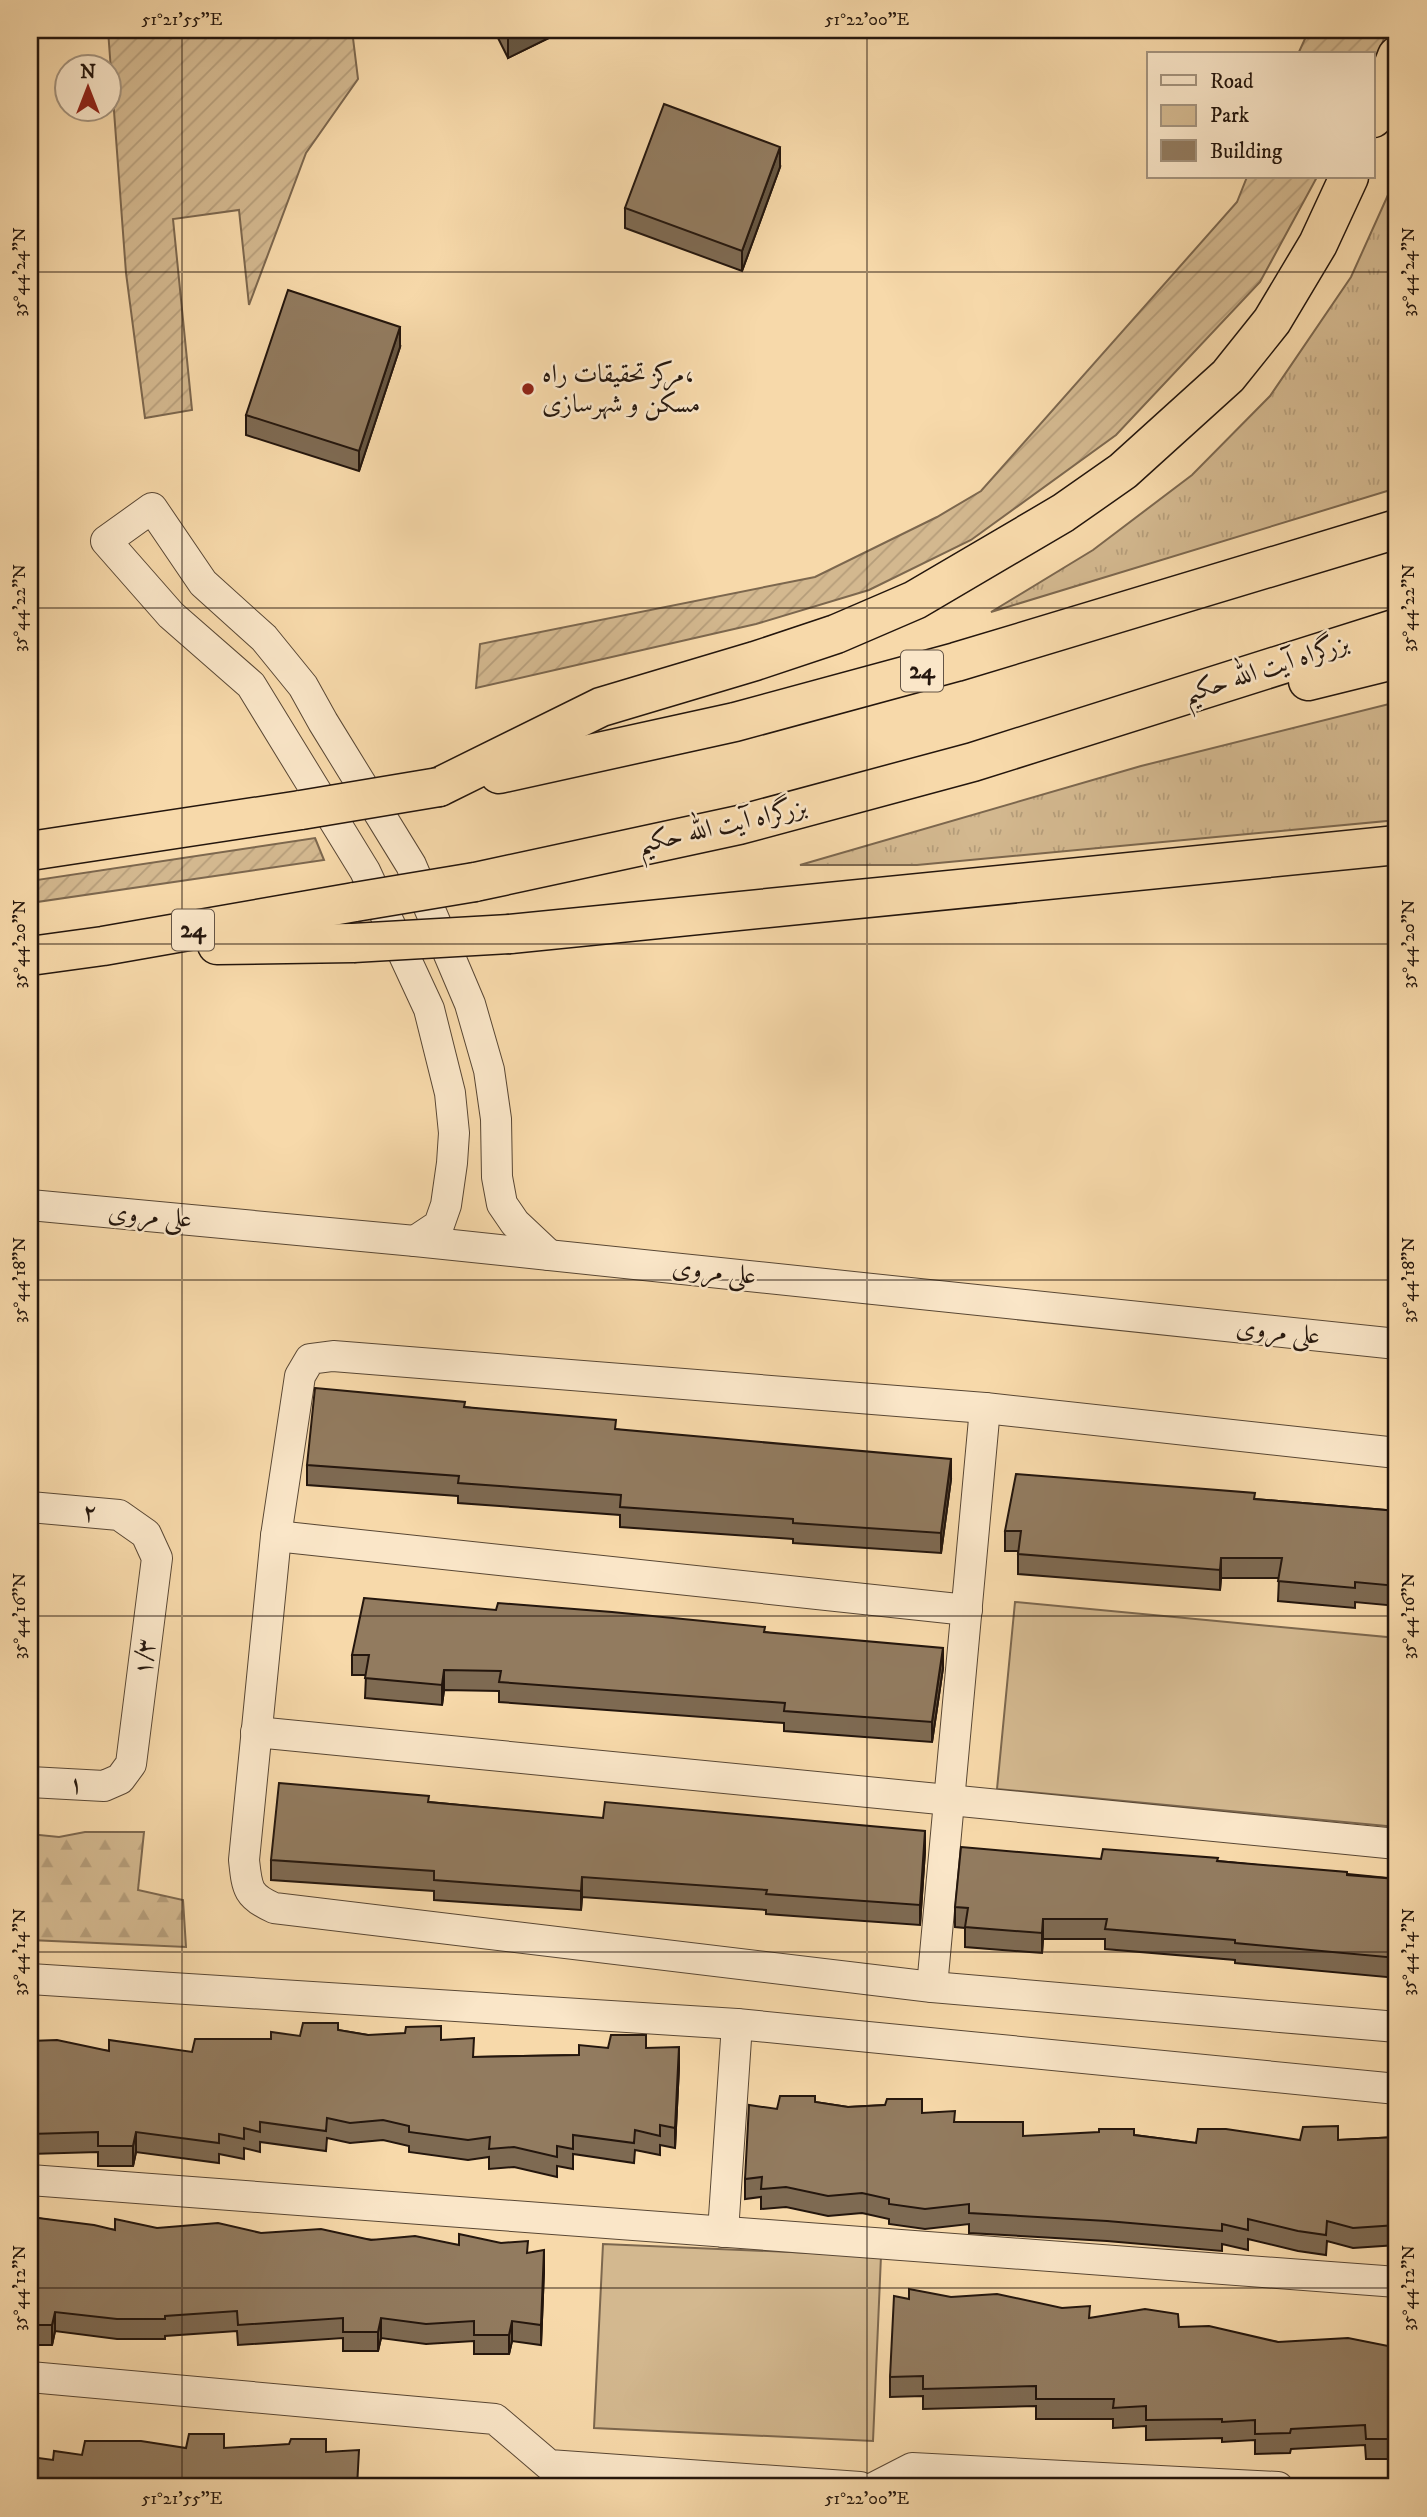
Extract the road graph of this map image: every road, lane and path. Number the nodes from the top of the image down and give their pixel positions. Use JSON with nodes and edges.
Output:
{"nodes":[{"id":1,"x":1397,"y":55,"type":"edge"},
{"id":2,"x":1374,"y":115,"type":"edge"},
{"id":3,"x":1349,"y":178,"type":"edge"},
{"id":4,"x":1397,"y":529,"type":"edge"},
{"id":5,"x":203,"y":583,"type":"junction"},
{"id":6,"x":171,"y":615,"type":"junction"},
{"id":7,"x":1397,"y":628,"type":"edge"},
{"id":8,"x":1397,"y":659,"type":"edge"},
{"id":9,"x":973,"y":762,"type":"junction"},
{"id":10,"x":439,"y":787,"type":"junction"},
{"id":11,"x":1397,"y":845,"type":"edge"},
{"id":12,"x":30,"y":851,"type":"edge"},
{"id":13,"x":103,"y":946,"type":"junction"},
{"id":14,"x":30,"y":956,"type":"edge"},
{"id":15,"x":30,"y":1205,"type":"edge"},
{"id":16,"x":415,"y":1241,"type":"junction"},
{"id":17,"x":550,"y":1255,"type":"junction"},
{"id":18,"x":1397,"y":1345,"type":"edge"},
{"id":19,"x":985,"y":1408,"type":"junction"},
{"id":20,"x":1397,"y":1452,"type":"edge"},
{"id":21,"x":30,"y":1507,"type":"edge"},
{"id":22,"x":146,"y":1534,"type":"joint"},
{"id":23,"x":276,"y":1536,"type":"junction"},
{"id":24,"x":967,"y":1610,"type":"junction"},
{"id":25,"x":256,"y":1732,"type":"junction"},
{"id":26,"x":120,"y":1779,"type":"joint"},
{"id":27,"x":30,"y":1782,"type":"edge"},
{"id":28,"x":949,"y":1800,"type":"junction"},
{"id":29,"x":1397,"y":1844,"type":"edge"},
{"id":30,"x":30,"y":1979,"type":"edge"},
{"id":31,"x":932,"y":1987,"type":"junction"},
{"id":32,"x":737,"y":2024,"type":"junction"},
{"id":33,"x":1397,"y":2027,"type":"edge"},
{"id":34,"x":1397,"y":2089,"type":"edge"},
{"id":35,"x":30,"y":2180,"type":"edge"},
{"id":36,"x":723,"y":2232,"type":"junction"},
{"id":37,"x":1397,"y":2282,"type":"edge"},
{"id":38,"x":30,"y":2377,"type":"edge"},
{"id":39,"x":860,"y":2487,"type":"edge"},
{"id":40,"x":875,"y":2487,"type":"edge"},
{"id":41,"x":1278,"y":2487,"type":"edge"}],
"edges":[{"from":1,"to":2,"type":"highway"},
{"from":3,"to":10,"type":"highway"},
{"from":4,"to":10,"type":"highway","number":"24"},
{"from":5,"to":6,"type":"street"},
{"from":5,"to":6,"type":"street"},
{"from":5,"to":17,"type":"street"},
{"from":6,"to":16,"type":"street"},
{"from":7,"to":9,"type":"highway","name":"بزرگراه آیت الله حکیم","number":"24"},
{"from":8,"to":9,"type":"highway"},
{"from":9,"to":13,"type":"highway","name":"بزرگراه آیت الله حکیم","number":"24","bridge":true},
{"from":10,"to":12,"type":"highway","number":"24","bridge":true},
{"from":11,"to":13,"type":"highway","bridge":true},
{"from":13,"to":14,"type":"highway","name":"بزرگراه آیت الله حکیم","number":"24"},
{"from":15,"to":16,"type":"street","name":"علی مروی"},
{"from":16,"to":17,"type":"street","name":"علی مروی"},
{"from":17,"to":18,"type":"street","name":"علی مروی"},
{"from":19,"to":20,"type":"street"},
{"from":19,"to":23,"type":"street"},
{"from":19,"to":24,"type":"street"},
{"from":21,"to":22,"type":"street","name":"۲"},
{"from":22,"to":26,"type":"street","name":"۱/۳"},
{"from":23,"to":24,"type":"street"},
{"from":23,"to":25,"type":"street"},
{"from":24,"to":28,"type":"street"},
{"from":25,"to":28,"type":"street"},
{"from":25,"to":31,"type":"street"},
{"from":26,"to":27,"type":"street","name":"۱"},
{"from":28,"to":29,"type":"street"},
{"from":28,"to":31,"type":"street"},
{"from":30,"to":32,"type":"street"},
{"from":31,"to":33,"type":"street"},
{"from":32,"to":34,"type":"street"},
{"from":32,"to":36,"type":"street"},
{"from":35,"to":36,"type":"street"},
{"from":36,"to":37,"type":"street"},
{"from":38,"to":39,"type":"street"},
{"from":40,"to":41,"type":"street"}]}
